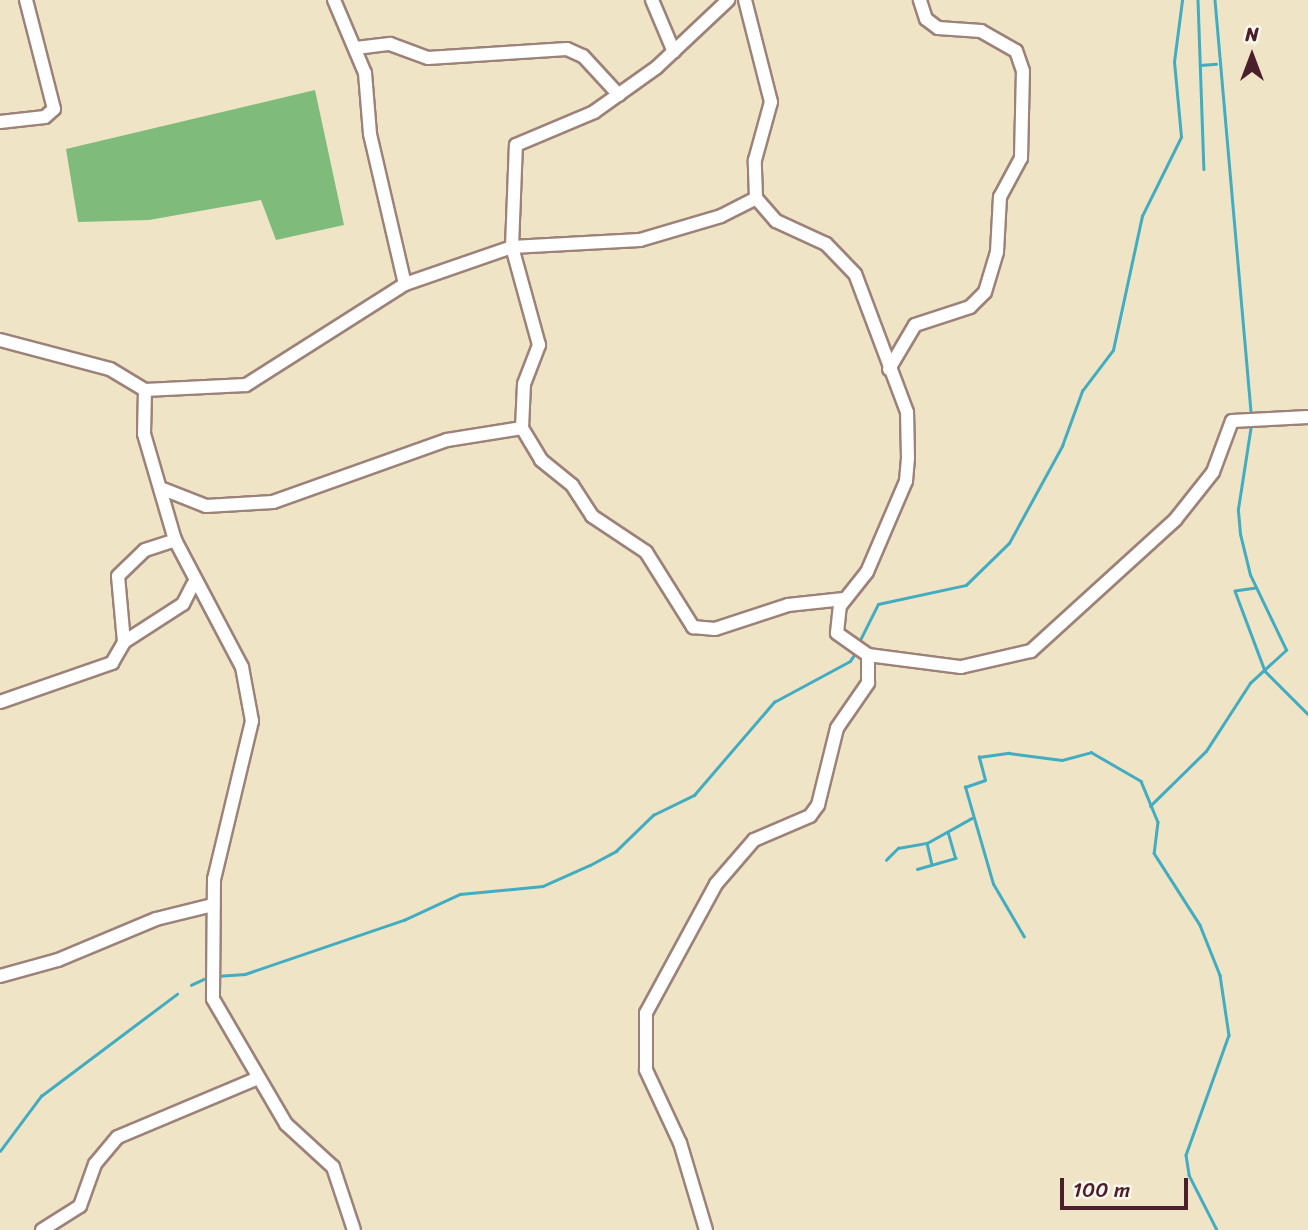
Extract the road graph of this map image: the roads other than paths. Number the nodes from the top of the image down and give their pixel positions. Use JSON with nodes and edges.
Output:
{"nodes":[{"id":1,"x":26,"y":0,"type":"edge"},
{"id":2,"x":334,"y":0,"type":"edge"},
{"id":3,"x":652,"y":0,"type":"edge"},
{"id":4,"x":728,"y":0,"type":"edge"},
{"id":5,"x":745,"y":0,"type":"edge"},
{"id":6,"x":920,"y":0,"type":"edge"},
{"id":7,"x":356,"y":48,"type":"junction"},
{"id":8,"x":674,"y":52,"type":"junction"},
{"id":9,"x":619,"y":95,"type":"junction"},
{"id":10,"x":0,"y":121,"type":"edge"},
{"id":11,"x":756,"y":198,"type":"junction"},
{"id":12,"x":512,"y":247,"type":"junction"},
{"id":13,"x":405,"y":284,"type":"junction"},
{"id":14,"x":0,"y":340,"type":"edge"},
{"id":15,"x":889,"y":369,"type":"junction"},
{"id":16,"x":145,"y":390,"type":"junction"},
{"id":17,"x":1308,"y":417,"type":"edge"},
{"id":18,"x":523,"y":428,"type":"junction"},
{"id":19,"x":163,"y":489,"type":"junction"},
{"id":20,"x":175,"y":540,"type":"junction"},
{"id":21,"x":193,"y":584,"type":"junction"},
{"id":22,"x":844,"y":599,"type":"junction"},
{"id":23,"x":124,"y":642,"type":"junction"},
{"id":24,"x":867,"y":655,"type":"junction"},
{"id":25,"x":0,"y":702,"type":"edge"},
{"id":26,"x":213,"y":905,"type":"junction"},
{"id":27,"x":0,"y":976,"type":"edge"},
{"id":28,"x":256,"y":1079,"type":"junction"},
{"id":29,"x":42,"y":1230,"type":"edge"},
{"id":30,"x":354,"y":1230,"type":"edge"},
{"id":31,"x":706,"y":1230,"type":"edge"}],
"edges":[{"from":1,"to":10,"type":"street"},
{"from":2,"to":7,"type":"street"},
{"from":3,"to":8,"type":"street"},
{"from":4,"to":8,"type":"street"},
{"from":5,"to":11,"type":"street"},
{"from":6,"to":15,"type":"street"},
{"from":7,"to":9,"type":"street"},
{"from":7,"to":13,"type":"street"},
{"from":8,"to":9,"type":"street"},
{"from":9,"to":12,"type":"street"},
{"from":11,"to":12,"type":"street"},
{"from":11,"to":15,"type":"street"},
{"from":12,"to":13,"type":"street"},
{"from":12,"to":18,"type":"street"},
{"from":13,"to":16,"type":"street"},
{"from":14,"to":16,"type":"street"},
{"from":15,"to":22,"type":"street"},
{"from":16,"to":19,"type":"street"},
{"from":17,"to":24,"type":"street"},
{"from":18,"to":19,"type":"street"},
{"from":18,"to":22,"type":"street"},
{"from":19,"to":20,"type":"street"},
{"from":20,"to":21,"type":"street"},
{"from":20,"to":23,"type":"street"},
{"from":21,"to":23,"type":"street"},
{"from":21,"to":26,"type":"street"},
{"from":22,"to":24,"type":"street"},
{"from":23,"to":25,"type":"street"},
{"from":24,"to":31,"type":"street"},
{"from":26,"to":27,"type":"street"},
{"from":26,"to":28,"type":"street"},
{"from":28,"to":29,"type":"street"},
{"from":28,"to":30,"type":"street"}]}
